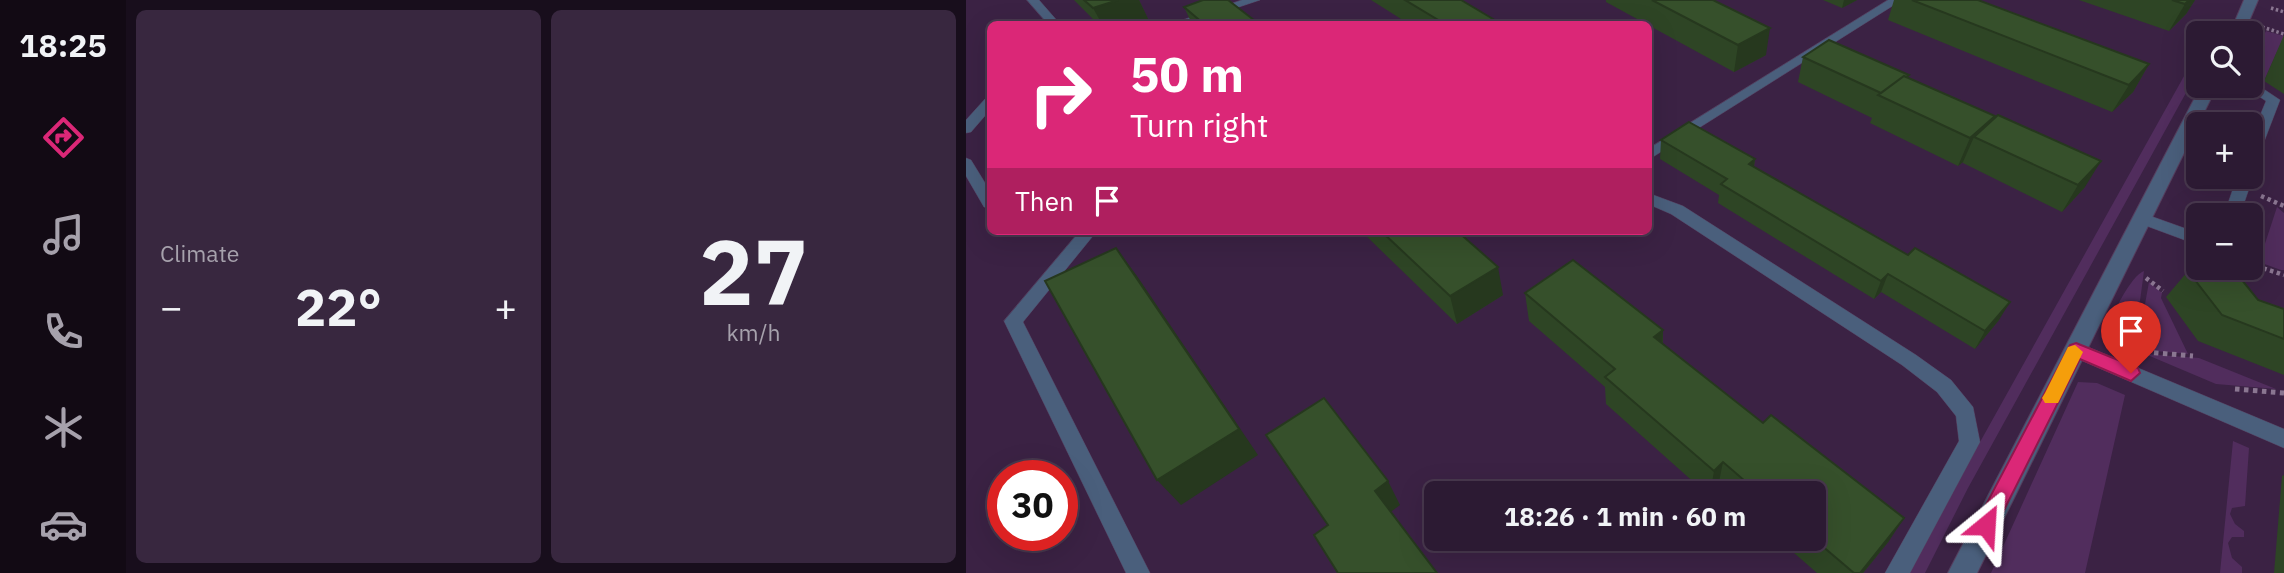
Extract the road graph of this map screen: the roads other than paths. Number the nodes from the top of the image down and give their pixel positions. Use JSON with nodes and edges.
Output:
{"nodes":[{"id":1,"x":1033,"y":0,"type":"edge"},
{"id":2,"x":1254,"y":0,"type":"edge"},
{"id":3,"x":1896,"y":0,"type":"edge"},
{"id":4,"x":2251,"y":0,"type":"edge"},
{"id":5,"x":1051,"y":21,"type":"edge"},
{"id":6,"x":1187,"y":21,"type":"edge"},
{"id":7,"x":2241,"y":21,"type":"edge"},
{"id":8,"x":2263,"y":93,"type":"edge"},
{"id":9,"x":2203,"y":98,"type":"edge"},
{"id":10,"x":987,"y":106,"type":"edge"},
{"id":11,"x":2263,"y":126,"type":"edge"},
{"id":12,"x":966,"y":129,"type":"edge"},
{"id":13,"x":1652,"y":153,"type":"edge"},
{"id":14,"x":966,"y":163,"type":"edge"},
{"id":15,"x":987,"y":198,"type":"edge"},
{"id":16,"x":1652,"y":200,"type":"edge"},
{"id":17,"x":2142,"y":218,"type":"junction"},
{"id":18,"x":2186,"y":234,"type":"edge"},
{"id":19,"x":1086,"y":235,"type":"edge"},
{"id":20,"x":2076,"y":350,"type":"junction"},
{"id":21,"x":2284,"y":439,"type":"edge"},
{"id":22,"x":1139,"y":573,"type":"edge"},
{"id":23,"x":1897,"y":573,"type":"edge"},
{"id":24,"x":1962,"y":573,"type":"edge"}],
"edges":[{"from":1,"to":5,"type":"lane"},
{"from":2,"to":6,"type":"lane"},
{"from":3,"to":13,"type":"lane"},
{"from":4,"to":7,"type":"street"},
{"from":8,"to":11,"type":"lane"},
{"from":9,"to":17,"type":"street"},
{"from":10,"to":12,"type":"lane"},
{"from":14,"to":15,"type":"lane"},
{"from":16,"to":23,"type":"lane"},
{"from":17,"to":18,"type":"lane"},
{"from":17,"to":20,"type":"street"},
{"from":19,"to":22,"type":"lane"},
{"from":20,"to":21,"type":"lane"},
{"from":20,"to":24,"type":"street"}]}
